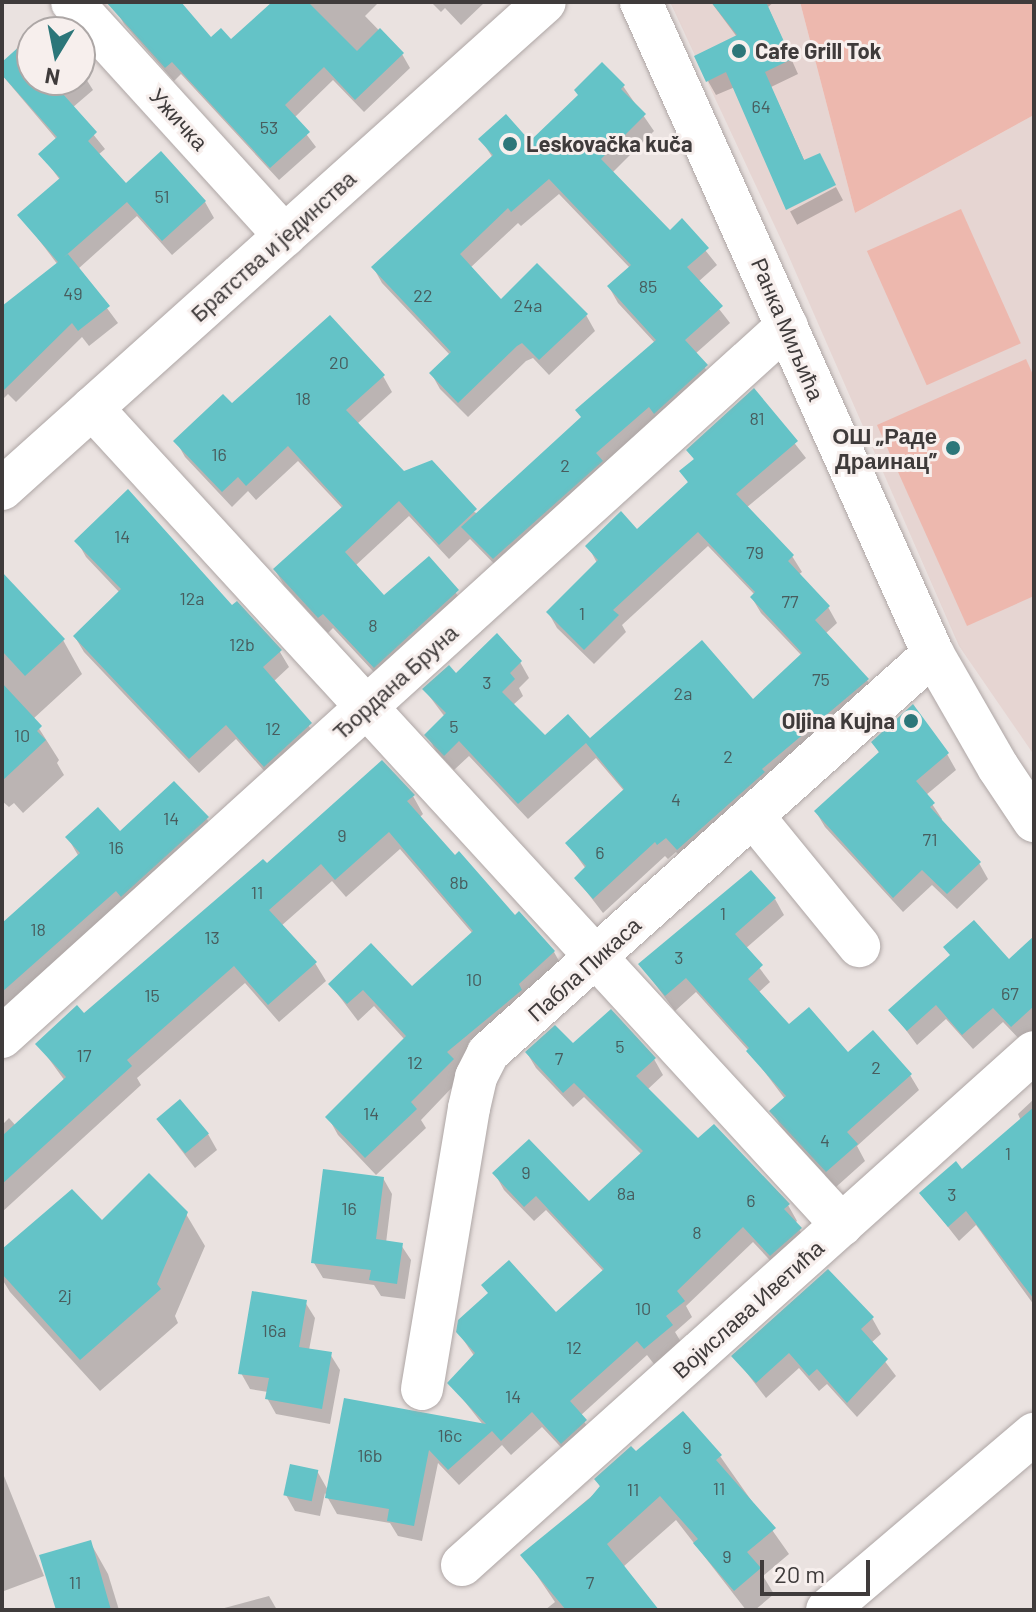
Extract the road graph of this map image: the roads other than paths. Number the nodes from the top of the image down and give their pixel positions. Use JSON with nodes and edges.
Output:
{"nodes":[{"id":1,"x":72,"y":2,"type":"edge"},
{"id":2,"x":545,"y":2,"type":"edge"},
{"id":3,"x":641,"y":2,"type":"edge"},
{"id":4,"x":285,"y":236,"type":"junction"},
{"id":5,"x":787,"y":326,"type":"junction"},
{"id":6,"x":92,"y":408,"type":"junction"},
{"id":7,"x":2,"y":489,"type":"edge"},
{"id":8,"x":933,"y":654,"type":"junction"},
{"id":9,"x":367,"y":707,"type":"junction"},
{"id":10,"x":753,"y":816,"type":"junction"},
{"id":11,"x":1034,"y":821,"type":"edge"},
{"id":12,"x":859,"y":946,"type":"dead end"},
{"id":13,"x":597,"y":958,"type":"junction"},
{"id":14,"x":2,"y":1037,"type":"edge"},
{"id":15,"x":1034,"y":1052,"type":"edge"},
{"id":16,"x":842,"y":1225,"type":"junction"},
{"id":17,"x":422,"y":1389,"type":"dead end"},
{"id":18,"x":1034,"y":1434,"type":"edge"},
{"id":19,"x":462,"y":1565,"type":"dead end"},
{"id":20,"x":827,"y":1610,"type":"edge"}],
"edges":[{"from":1,"to":4,"type":"street","name":"Ужичка"},
{"from":2,"to":4,"type":"street","name":"Братства и јединства"},
{"from":3,"to":5,"type":"street","name":"Ранка Миљића"},
{"from":4,"to":6,"type":"street","name":"Братства и јединства"},
{"from":5,"to":8,"type":"street","name":"Ранка Миљића"},
{"from":5,"to":9,"type":"street","name":"Ђордана Бруна"},
{"from":6,"to":7,"type":"street","name":"Братства и јединства"},
{"from":6,"to":9,"type":"street"},
{"from":8,"to":10,"type":"street","name":"Пабла Пикаса"},
{"from":8,"to":11,"type":"street","name":"Ранка Миљића"},
{"from":9,"to":13,"type":"street"},
{"from":9,"to":14,"type":"street","name":"Ђордана Бруна"},
{"from":10,"to":12,"type":"street"},
{"from":10,"to":13,"type":"street","name":"Пабла Пикаса"},
{"from":13,"to":16,"type":"street"},
{"from":13,"to":17,"type":"street","name":"Пабла Пикаса"},
{"from":15,"to":16,"type":"street","name":"Војислава Иветића"},
{"from":16,"to":19,"type":"street","name":"Војислава Иветића"},
{"from":18,"to":20,"type":"street"}]}
